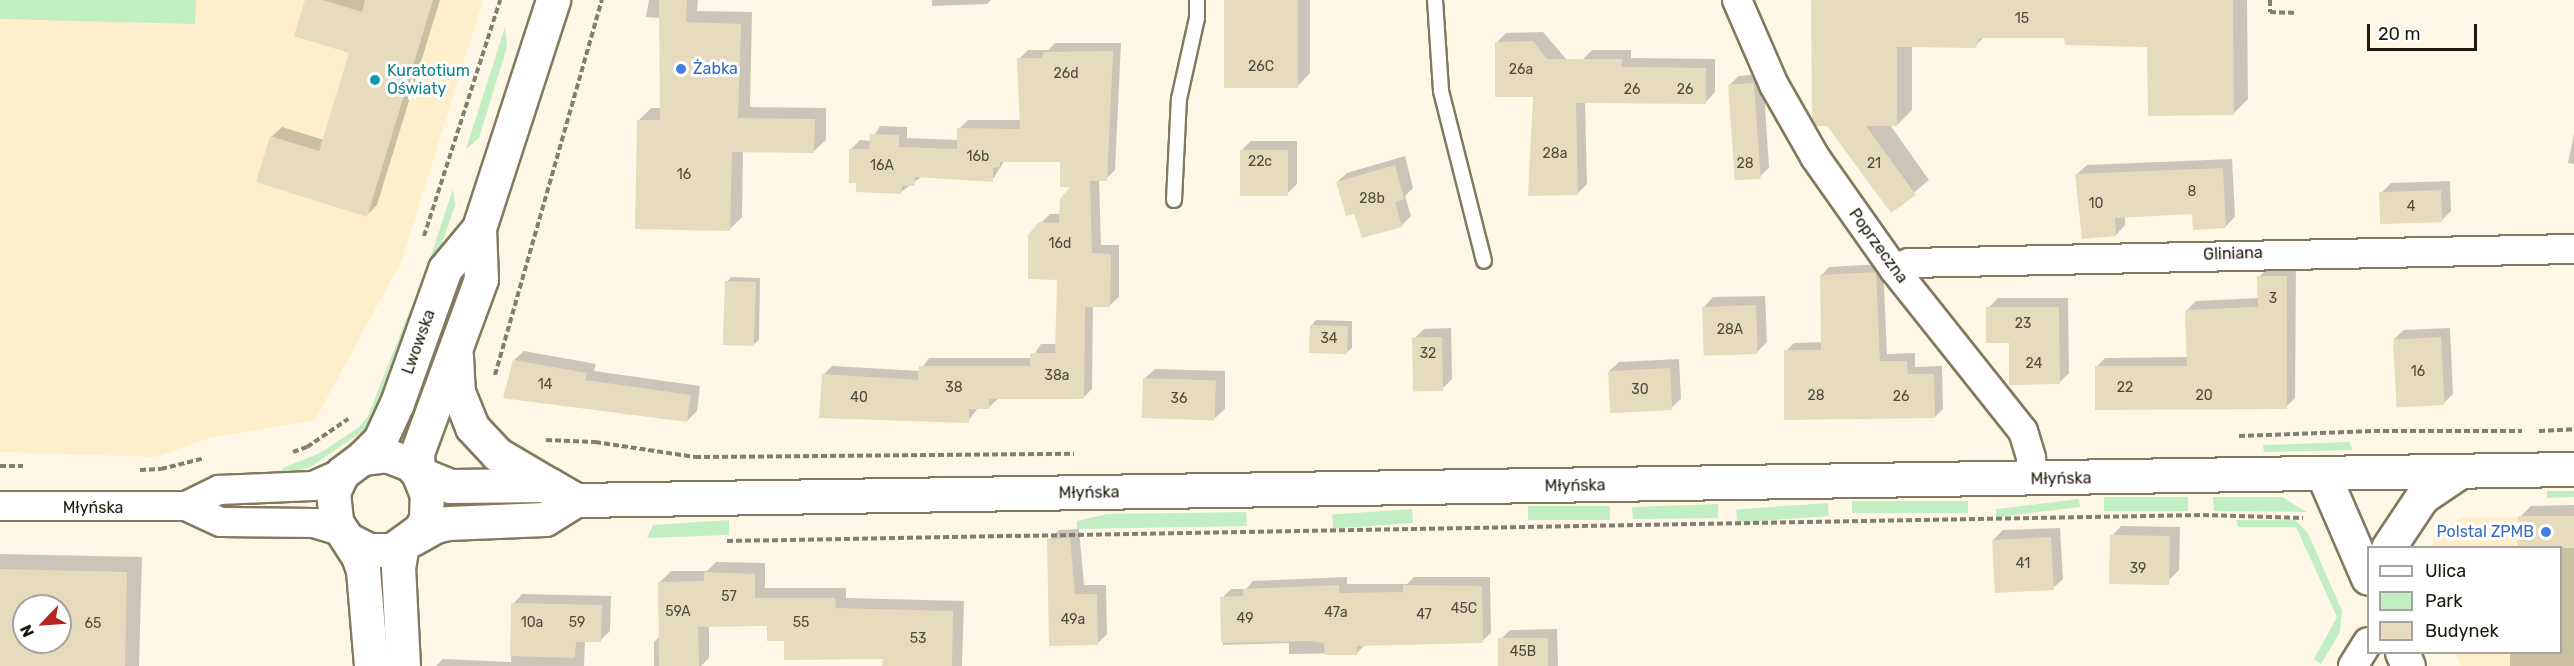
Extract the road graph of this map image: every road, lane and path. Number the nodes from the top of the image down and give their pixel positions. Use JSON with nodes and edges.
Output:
{"nodes":[{"id":1,"x":500,"y":0,"type":"edge"},
{"id":2,"x":553,"y":0,"type":"edge"},
{"id":3,"x":602,"y":0,"type":"edge"},
{"id":4,"x":1197,"y":0,"type":"edge"},
{"id":5,"x":1435,"y":0,"type":"edge"},
{"id":6,"x":1737,"y":0,"type":"edge"},
{"id":7,"x":2270,"y":0,"type":"edge"},
{"id":8,"x":2296,"y":13,"type":"dead end"},
{"id":9,"x":1174,"y":200,"type":"dead end"},
{"id":10,"x":479,"y":228,"type":"junction"},
{"id":11,"x":421,"y":244,"type":"dead end"},
{"id":12,"x":2574,"y":249,"type":"edge"},
{"id":13,"x":1484,"y":261,"type":"dead end"},
{"id":14,"x":1894,"y":269,"type":"junction"},
{"id":15,"x":460,"y":337,"type":"junction"},
{"id":16,"x":493,"y":381,"type":"dead end"},
{"id":17,"x":352,"y":415,"type":"dead end"},
{"id":18,"x":534,"y":440,"type":"dead end"},
{"id":19,"x":282,"y":453,"type":"dead end"},
{"id":20,"x":209,"y":457,"type":"dead end"},
{"id":21,"x":695,"y":457,"type":"dead end"},
{"id":22,"x":0,"y":465,"type":"edge"},
{"id":23,"x":352,"y":465,"type":"junction"},
{"id":24,"x":23,"y":466,"type":"dead end"},
{"id":25,"x":2574,"y":469,"type":"edge"},
{"id":26,"x":140,"y":470,"type":"dead end"},
{"id":27,"x":2459,"y":471,"type":"junction"},
{"id":28,"x":418,"y":473,"type":"junction"},
{"id":29,"x":2323,"y":474,"type":"junction"},
{"id":30,"x":2032,"y":480,"type":"junction"},
{"id":31,"x":563,"y":493,"type":"junction"},
{"id":32,"x":0,"y":506,"type":"edge"},
{"id":33,"x":186,"y":506,"type":"junction"},
{"id":34,"x":2308,"y":521,"type":"dead end"},
{"id":35,"x":345,"y":536,"type":"junction"},
{"id":36,"x":727,"y":541,"type":"dead end"},
{"id":37,"x":407,"y":542,"type":"junction"},
{"id":38,"x":2389,"y":546,"type":"edge"},
{"id":39,"x":2367,"y":576,"type":"edge"},
{"id":40,"x":2367,"y":644,"type":"edge"},
{"id":41,"x":371,"y":666,"type":"edge"},
{"id":42,"x":404,"y":666,"type":"edge"},
{"id":43,"x":2352,"y":666,"type":"edge"}],
"edges":[{"from":1,"to":11,"type":"path"},
{"from":2,"to":10,"type":"street","name":"Lwowska"},
{"from":3,"to":16,"type":"path"},
{"from":4,"to":9,"type":"lane"},
{"from":5,"to":13,"type":"lane"},
{"from":6,"to":14,"type":"street","name":"Poprzeczna"},
{"from":7,"to":8,"type":"path"},
{"from":10,"to":15,"type":"street","name":"Lwowska"},
{"from":10,"to":23,"type":"street","name":"Lwowska"},
{"from":12,"to":14,"type":"street","name":"Gliniana"},
{"from":14,"to":30,"type":"street","name":"Poprzeczna"},
{"from":15,"to":28,"type":"street","name":"Lwowska"},
{"from":15,"to":31,"type":"street"},
{"from":17,"to":19,"type":"path"},
{"from":18,"to":21,"type":"path"},
{"from":20,"to":26,"type":"path"},
{"from":22,"to":24,"type":"path"},
{"from":23,"to":28,"type":"street"},
{"from":23,"to":33,"type":"street","name":"Młyńska"},
{"from":23,"to":35,"type":"street"},
{"from":25,"to":27,"type":"street","name":"Młyńska"},
{"from":27,"to":29,"type":"street","name":"Młyńska"},
{"from":27,"to":38,"type":"street"},
{"from":28,"to":31,"type":"street","name":"Młyńska"},
{"from":28,"to":37,"type":"street"},
{"from":29,"to":30,"type":"street","name":"Młyńska"},
{"from":29,"to":39,"type":"street"},
{"from":30,"to":31,"type":"street","name":"Młyńska"},
{"from":31,"to":37,"type":"street"},
{"from":32,"to":33,"type":"street","name":"Młyńska"},
{"from":33,"to":35,"type":"street","name":"Młyńska"},
{"from":34,"to":36,"type":"path"},
{"from":35,"to":37,"type":"street"},
{"from":35,"to":41,"type":"street"},
{"from":37,"to":42,"type":"street"},
{"from":40,"to":43,"type":"street"}]}
